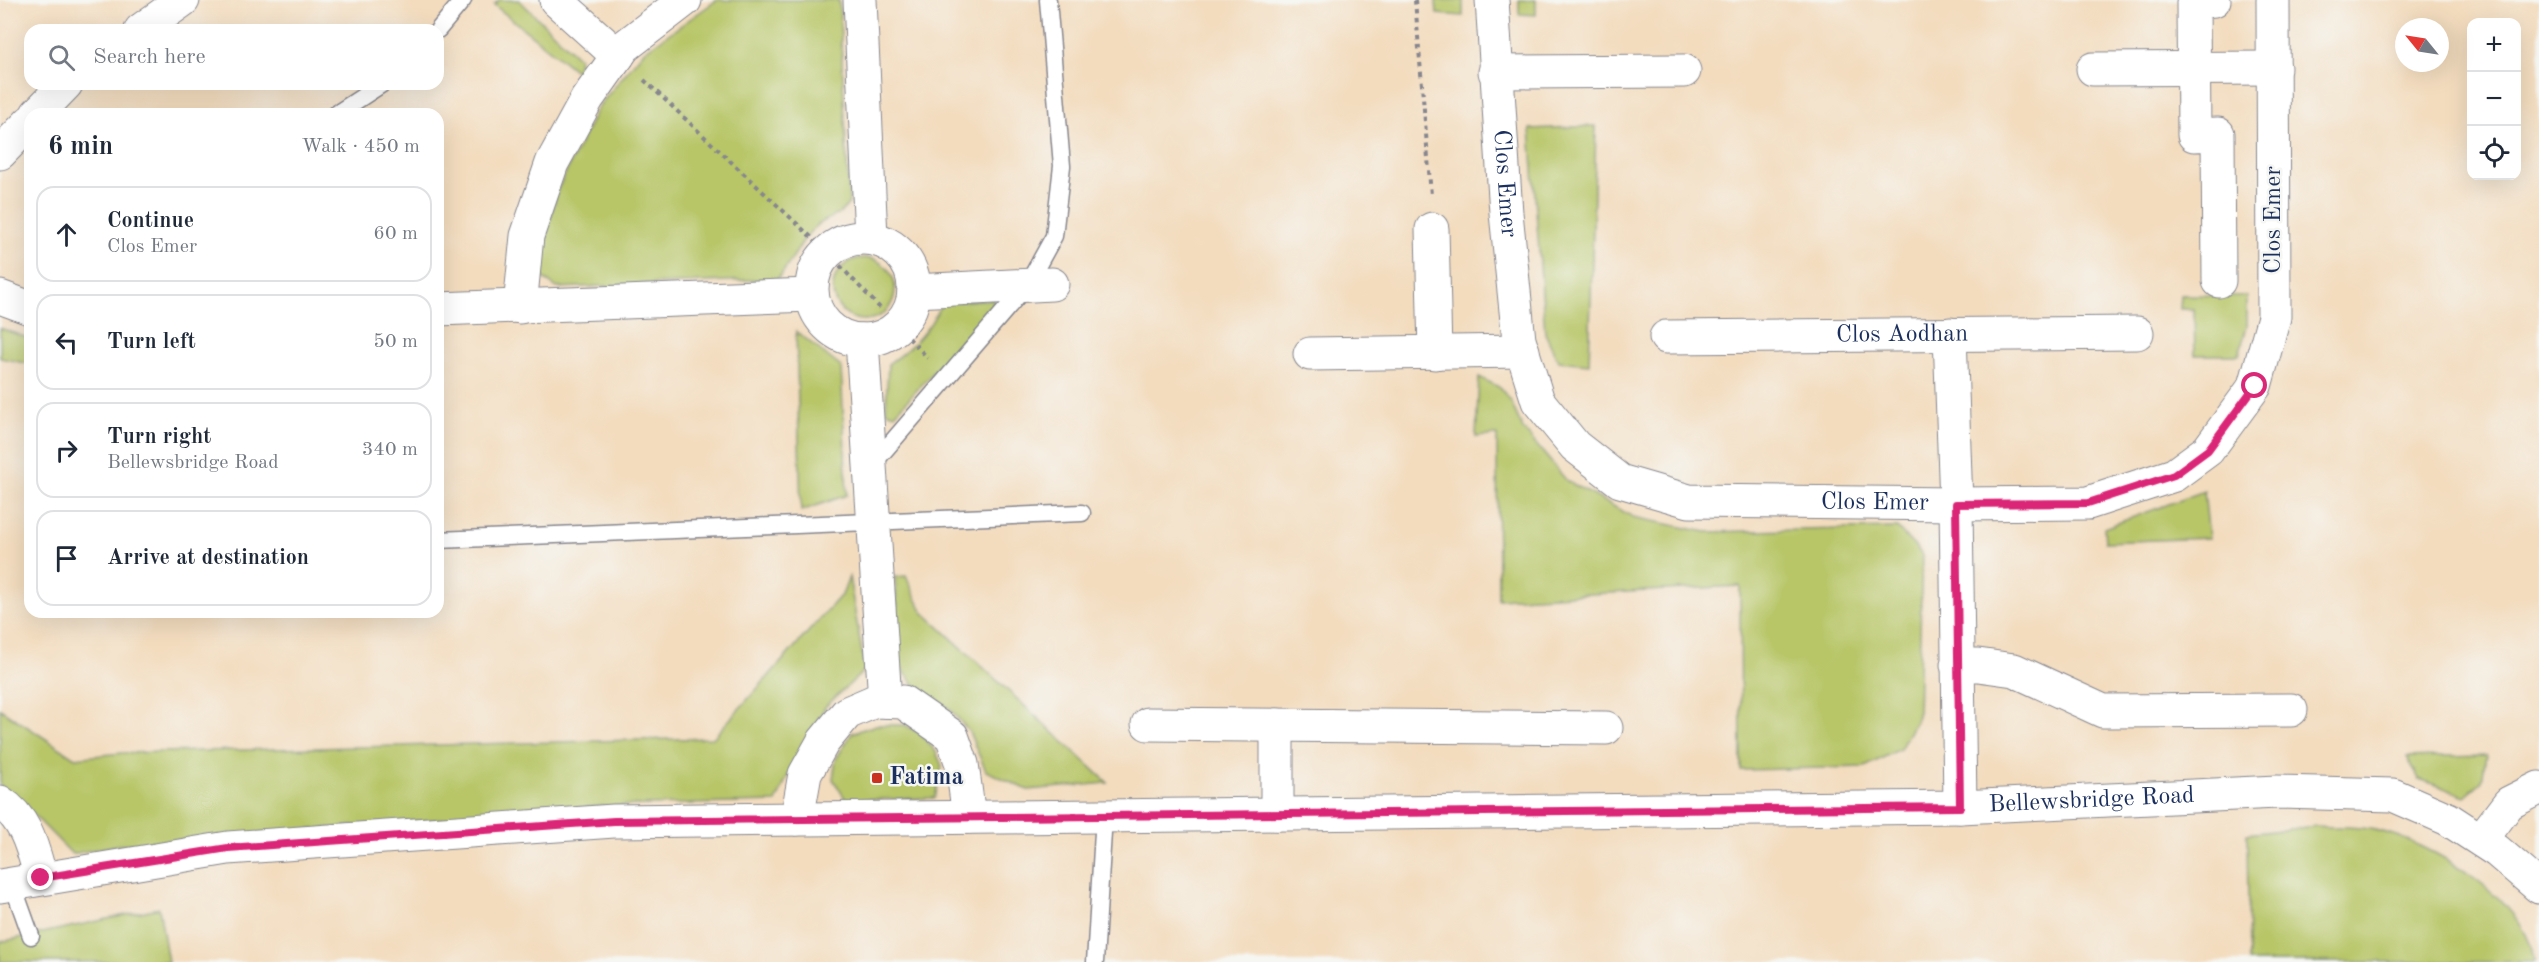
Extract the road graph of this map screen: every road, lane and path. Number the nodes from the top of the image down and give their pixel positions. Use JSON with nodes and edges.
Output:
{"nodes":[{"id":1,"x":183,"y":0,"type":"edge"},
{"id":2,"x":463,"y":0,"type":"edge"},
{"id":3,"x":556,"y":0,"type":"edge"},
{"id":4,"x":685,"y":0,"type":"edge"},
{"id":5,"x":860,"y":0,"type":"edge"},
{"id":6,"x":1048,"y":0,"type":"edge"},
{"id":7,"x":1416,"y":0,"type":"edge"},
{"id":8,"x":1492,"y":0,"type":"edge"},
{"id":9,"x":2214,"y":0,"type":"edge"},
{"id":10,"x":2273,"y":0,"type":"edge"},
{"id":11,"x":149,"y":24,"type":"edge"},
{"id":12,"x":443,"y":24,"type":"edge"},
{"id":13,"x":618,"y":56,"type":"junction"},
{"id":14,"x":2193,"y":68,"type":"junction"},
{"id":15,"x":2274,"y":68,"type":"junction"},
{"id":16,"x":2093,"y":69,"type":"dead end"},
{"id":17,"x":1684,"y":71,"type":"dead end"},
{"id":18,"x":1495,"y":72,"type":"junction"},
{"id":19,"x":60,"y":90,"type":"edge"},
{"id":20,"x":373,"y":90,"type":"edge"},
{"id":21,"x":43,"y":108,"type":"edge"},
{"id":22,"x":345,"y":108,"type":"edge"},
{"id":23,"x":24,"y":128,"type":"edge"},
{"id":24,"x":0,"y":153,"type":"edge"},
{"id":25,"x":1432,"y":229,"type":"joint"},
{"id":26,"x":871,"y":237,"type":"junction"},
{"id":27,"x":826,"y":251,"type":"junction"},
{"id":28,"x":2219,"y":282,"type":"dead end"},
{"id":29,"x":1039,"y":285,"type":"junction"},
{"id":30,"x":914,"y":291,"type":"junction"},
{"id":31,"x":811,"y":295,"type":"junction"},
{"id":32,"x":0,"y":297,"type":"edge"},
{"id":33,"x":24,"y":306,"type":"edge"},
{"id":34,"x":520,"y":307,"type":"junction"},
{"id":35,"x":444,"y":309,"type":"edge"},
{"id":36,"x":890,"y":318,"type":"junction"},
{"id":37,"x":2137,"y":333,"type":"dead end"},
{"id":38,"x":1950,"y":334,"type":"junction"},
{"id":39,"x":1666,"y":337,"type":"dead end"},
{"id":40,"x":862,"y":340,"type":"junction"},
{"id":41,"x":1523,"y":351,"type":"junction"},
{"id":42,"x":1435,"y":353,"type":"junction"},
{"id":43,"x":1310,"y":354,"type":"dead end"},
{"id":44,"x":947,"y":378,"type":"junction"},
{"id":45,"x":870,"y":467,"type":"junction"},
{"id":46,"x":1956,"y":504,"type":"junction"},
{"id":47,"x":1083,"y":513,"type":"dead end"},
{"id":48,"x":874,"y":522,"type":"junction"},
{"id":49,"x":444,"y":540,"type":"edge"},
{"id":50,"x":1957,"y":665,"type":"junction"},
{"id":51,"x":885,"y":701,"type":"junction"},
{"id":52,"x":2291,"y":710,"type":"dead end"},
{"id":53,"x":1148,"y":724,"type":"dead end"},
{"id":54,"x":1277,"y":725,"type":"junction"},
{"id":55,"x":1606,"y":728,"type":"dead end"},
{"id":56,"x":2539,"y":788,"type":"edge"},
{"id":57,"x":0,"y":802,"type":"edge"},
{"id":58,"x":1960,"y":807,"type":"junction"},
{"id":59,"x":1277,"y":814,"type":"junction"},
{"id":60,"x":1104,"y":816,"type":"junction"},
{"id":61,"x":969,"y":817,"type":"junction"},
{"id":62,"x":797,"y":819,"type":"junction"},
{"id":63,"x":2481,"y":840,"type":"junction"},
{"id":64,"x":18,"y":882,"type":"edge"},
{"id":65,"x":2539,"y":887,"type":"edge"},
{"id":66,"x":31,"y":936,"type":"dead end"},
{"id":67,"x":1095,"y":962,"type":"edge"}],
"edges":[{"from":1,"to":11,"type":"street"},
{"from":2,"to":12,"type":"lane"},
{"from":3,"to":13,"type":"street"},
{"from":4,"to":13,"type":"street"},
{"from":5,"to":26,"type":"street"},
{"from":6,"to":29,"type":"lane"},
{"from":7,"to":25,"type":"path"},
{"from":8,"to":18,"type":"street","name":"Clos Emer"},
{"from":9,"to":14,"type":"street"},
{"from":10,"to":15,"type":"street","name":"Clos Emer"},
{"from":13,"to":27,"type":"path"},
{"from":13,"to":34,"type":"street"},
{"from":14,"to":15,"type":"street"},
{"from":14,"to":16,"type":"street"},
{"from":14,"to":28,"type":"street"},
{"from":15,"to":46,"type":"street","name":"Clos Emer"},
{"from":17,"to":18,"type":"street"},
{"from":18,"to":41,"type":"street","name":"Clos Emer"},
{"from":19,"to":21,"type":"street"},
{"from":20,"to":22,"type":"lane"},
{"from":23,"to":24,"type":"street"},
{"from":25,"to":42,"type":"street"},
{"from":26,"to":27,"type":"street"},
{"from":26,"to":30,"type":"street"},
{"from":27,"to":31,"type":"street"},
{"from":27,"to":36,"type":"path"},
{"from":29,"to":30,"type":"street"},
{"from":29,"to":44,"type":"lane"},
{"from":30,"to":36,"type":"street"},
{"from":31,"to":34,"type":"street"},
{"from":31,"to":40,"type":"street"},
{"from":32,"to":33,"type":"street"},
{"from":34,"to":35,"type":"street"},
{"from":36,"to":40,"type":"street"},
{"from":36,"to":44,"type":"path"},
{"from":37,"to":38,"type":"street","name":"Clos Aodhan"},
{"from":38,"to":39,"type":"street","name":"Clos Aodhan"},
{"from":38,"to":46,"type":"street"},
{"from":40,"to":45,"type":"street"},
{"from":41,"to":42,"type":"street"},
{"from":41,"to":46,"type":"street","name":"Clos Emer"},
{"from":42,"to":43,"type":"street"},
{"from":44,"to":45,"type":"lane"},
{"from":45,"to":48,"type":"street"},
{"from":46,"to":50,"type":"street"},
{"from":47,"to":48,"type":"lane"},
{"from":48,"to":49,"type":"lane"},
{"from":48,"to":51,"type":"street"},
{"from":50,"to":52,"type":"street"},
{"from":50,"to":58,"type":"street"},
{"from":51,"to":61,"type":"street"},
{"from":51,"to":62,"type":"street"},
{"from":53,"to":54,"type":"street"},
{"from":54,"to":55,"type":"street"},
{"from":54,"to":59,"type":"street"},
{"from":56,"to":63,"type":"street"},
{"from":57,"to":64,"type":"street"},
{"from":58,"to":59,"type":"street","name":"Bellewsbridge Road"},
{"from":58,"to":63,"type":"street","name":"Bellewsbridge Road"},
{"from":59,"to":60,"type":"street","name":"Bellewsbridge Road"},
{"from":60,"to":61,"type":"street","name":"Bellewsbridge Road"},
{"from":60,"to":67,"type":"lane"},
{"from":61,"to":62,"type":"street","name":"Bellewsbridge Road"},
{"from":62,"to":64,"type":"street","name":"Bellewsbridge Road"},
{"from":63,"to":65,"type":"street","name":"Bellewsbridge Road"},
{"from":64,"to":66,"type":"lane"}]}
